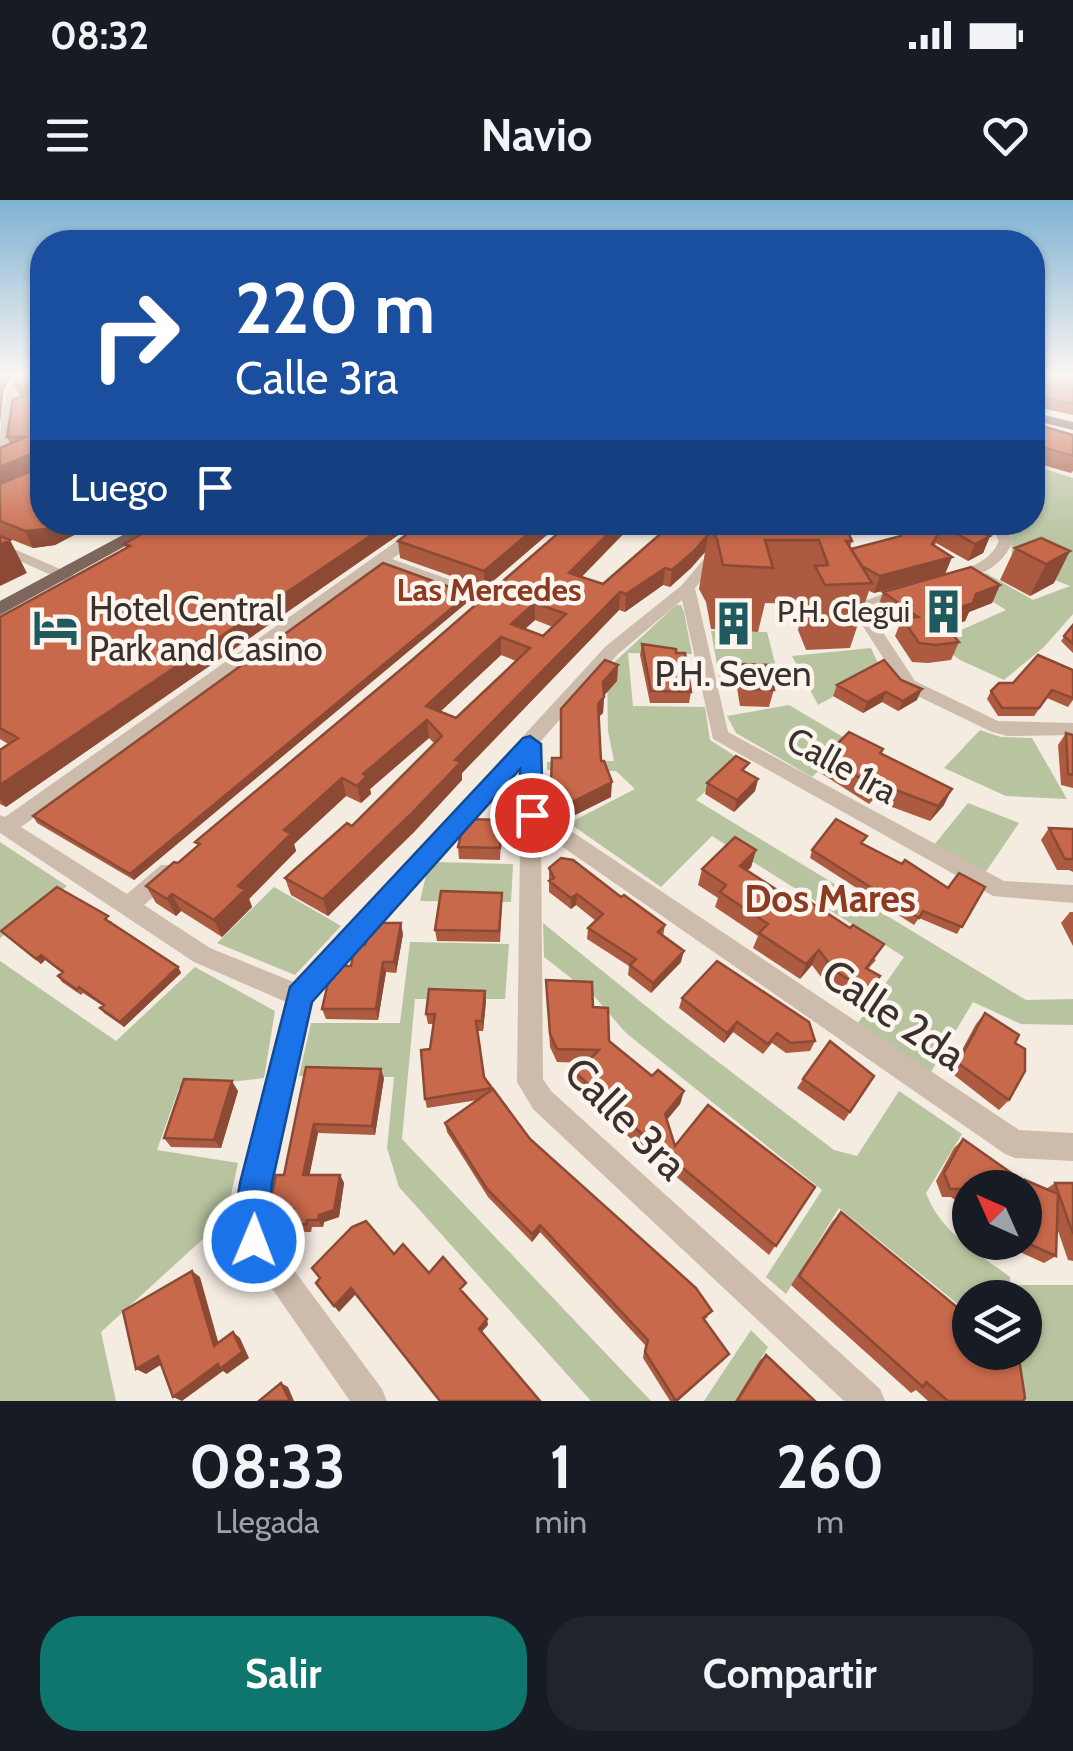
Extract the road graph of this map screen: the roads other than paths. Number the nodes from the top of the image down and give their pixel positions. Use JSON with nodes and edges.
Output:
{"nodes":[{"id":1,"x":8,"y":431,"type":"edge"},
{"id":2,"x":1049,"y":431,"type":"edge"},
{"id":3,"x":1073,"y":437,"type":"edge"},
{"id":4,"x":4,"y":455,"type":"edge"},
{"id":5,"x":139,"y":535,"type":"edge"},
{"id":6,"x":156,"y":535,"type":"edge"},
{"id":7,"x":416,"y":535,"type":"edge"},
{"id":8,"x":732,"y":535,"type":"edge"},
{"id":9,"x":1003,"y":535,"type":"edge"},
{"id":10,"x":0,"y":548,"type":"edge"},
{"id":11,"x":382,"y":560,"type":"junction"},
{"id":12,"x":70,"y":578,"type":"junction"},
{"id":13,"x":932,"y":584,"type":"edge"},
{"id":14,"x":687,"y":588,"type":"junction"},
{"id":15,"x":913,"y":590,"type":"edge"},
{"id":16,"x":488,"y":598,"type":"edge"},
{"id":17,"x":0,"y":610,"type":"edge"},
{"id":18,"x":0,"y":622,"type":"edge"},
{"id":19,"x":1073,"y":729,"type":"edge"},
{"id":20,"x":530,"y":744,"type":"junction"},
{"id":21,"x":532,"y":815,"type":"junction"},
{"id":22,"x":3,"y":825,"type":"edge"},
{"id":23,"x":187,"y":856,"type":"edge"},
{"id":24,"x":1073,"y":894,"type":"edge"},
{"id":25,"x":127,"y":907,"type":"junction"},
{"id":26,"x":300,"y":996,"type":"junction"},
{"id":27,"x":1073,"y":1147,"type":"edge"},
{"id":28,"x":370,"y":1401,"type":"edge"},
{"id":29,"x":868,"y":1401,"type":"edge"}],
"edges":[{"from":1,"to":4,"type":"street"},
{"from":2,"to":3,"type":"main road"},
{"from":5,"to":12,"type":"main road"},
{"from":6,"to":12,"type":"main road"},
{"from":7,"to":11,"type":"street"},
{"from":8,"to":14,"type":"street"},
{"from":9,"to":13,"type":"street"},
{"from":10,"to":12,"type":"street"},
{"from":11,"to":16,"type":"street"},
{"from":11,"to":22,"type":"street"},
{"from":12,"to":17,"type":"main road"},
{"from":12,"to":18,"type":"main road"},
{"from":14,"to":20,"type":"street"},
{"from":14,"to":24,"type":"street","name":"Calle 1ra"},
{"from":15,"to":19,"type":"street"},
{"from":20,"to":21,"type":"street","name":"Calle 3ra"},
{"from":20,"to":26,"type":"street"},
{"from":21,"to":27,"type":"street","name":"Calle 2da"},
{"from":21,"to":29,"type":"street","name":"Calle 3ra"},
{"from":22,"to":25,"type":"street"},
{"from":23,"to":25,"type":"street"},
{"from":25,"to":26,"type":"street"},
{"from":26,"to":28,"type":"street"}]}
